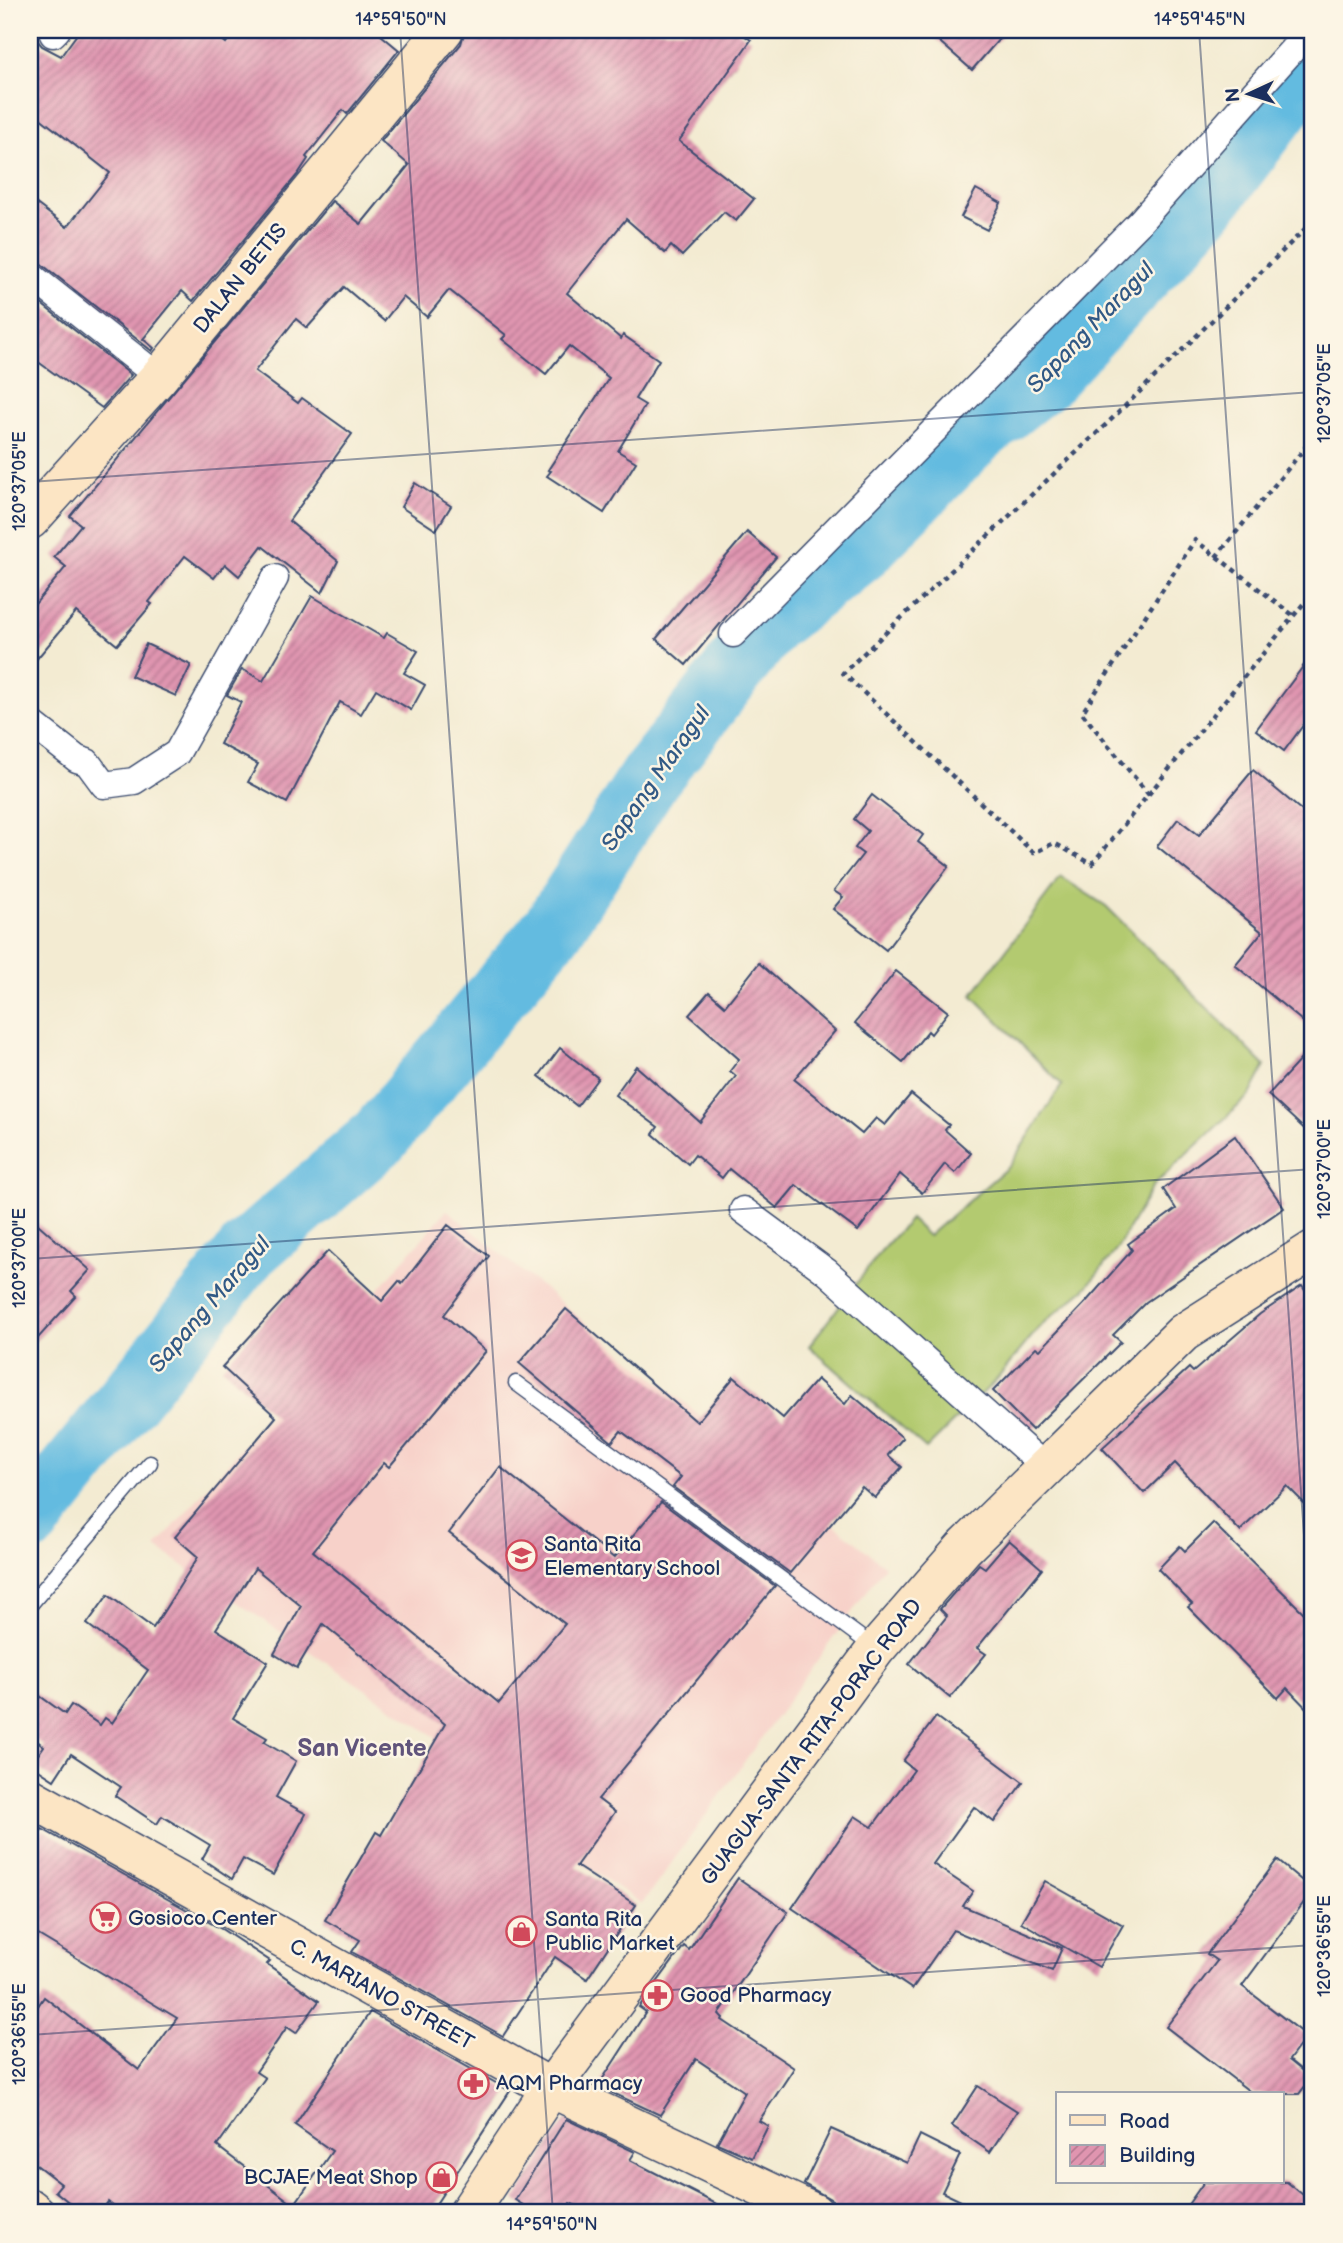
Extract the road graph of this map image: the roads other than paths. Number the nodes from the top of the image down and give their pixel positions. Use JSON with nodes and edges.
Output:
{"nodes":[{"id":1,"x":444,"y":30,"type":"edge"},
{"id":2,"x":1310,"y":30,"type":"edge"},
{"id":3,"x":30,"y":275,"type":"edge"},
{"id":4,"x":159,"y":377,"type":"junction"},
{"id":5,"x":30,"y":520,"type":"edge"},
{"id":6,"x":275,"y":578,"type":"dead end"},
{"id":7,"x":733,"y":634,"type":"dead end"},
{"id":8,"x":30,"y":722,"type":"edge"},
{"id":9,"x":743,"y":1210,"type":"dead end"},
{"id":10,"x":1313,"y":1250,"type":"edge"},
{"id":11,"x":516,"y":1383,"type":"dead end"},
{"id":12,"x":150,"y":1463,"type":"dead end"},
{"id":13,"x":1044,"y":1466,"type":"junction"},
{"id":14,"x":30,"y":1605,"type":"edge"},
{"id":15,"x":876,"y":1649,"type":"junction"},
{"id":16,"x":30,"y":1797,"type":"edge"},
{"id":17,"x":551,"y":2088,"type":"junction"},
{"id":18,"x":30,"y":2208,"type":"edge"},
{"id":19,"x":36,"y":2213,"type":"edge"},
{"id":20,"x":468,"y":2213,"type":"edge"},
{"id":21,"x":814,"y":2213,"type":"edge"}],
"edges":[{"from":1,"to":4,"type":"street","name":"DALAN BETIS"},
{"from":2,"to":7,"type":"street"},
{"from":3,"to":4,"type":"street"},
{"from":4,"to":5,"type":"street","name":"DALAN BETIS"},
{"from":6,"to":8,"type":"street"},
{"from":9,"to":13,"type":"street"},
{"from":10,"to":13,"type":"street","name":"GUAGUA-SANTA RITA-PORAC ROAD"},
{"from":11,"to":15,"type":"lane"},
{"from":12,"to":14,"type":"lane"},
{"from":13,"to":15,"type":"street","name":"GUAGUA-SANTA RITA-PORAC ROAD"},
{"from":15,"to":17,"type":"street","name":"GUAGUA-SANTA RITA-PORAC ROAD"},
{"from":16,"to":17,"type":"street","name":"C. MARIANO STREET"},
{"from":17,"to":20,"type":"street","name":"GUAGUA-SANTA RITA-PORAC ROAD"},
{"from":17,"to":21,"type":"street","name":"C. MARIANO STREET"},
{"from":18,"to":19,"type":"street"}]}
